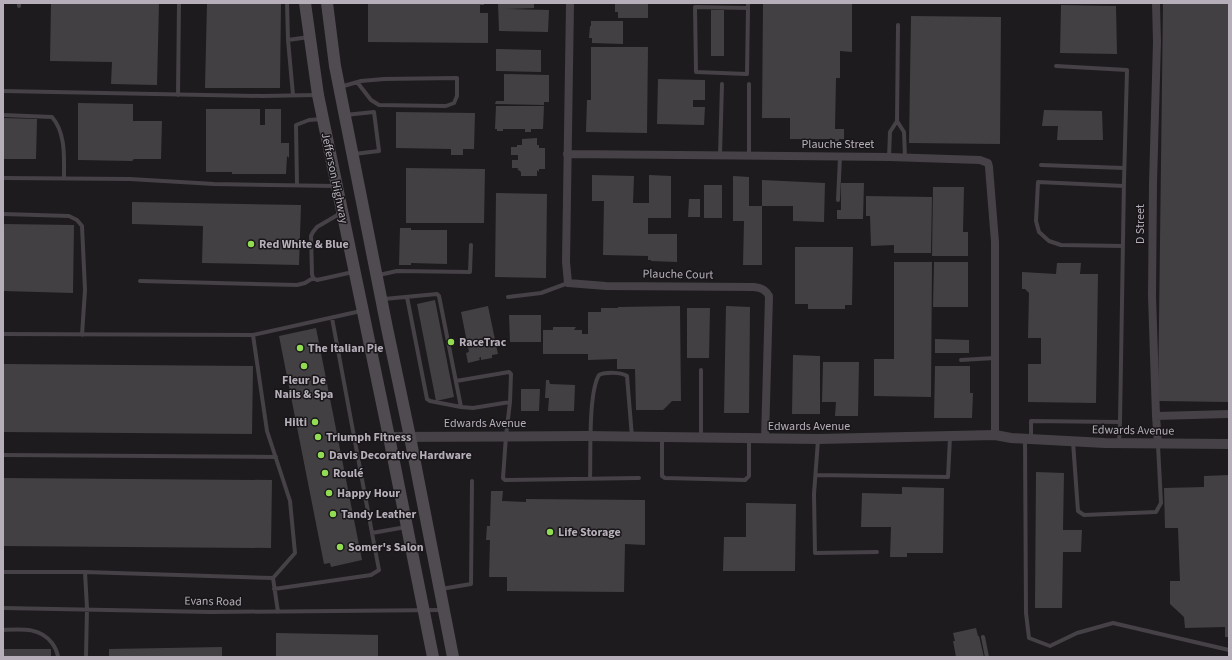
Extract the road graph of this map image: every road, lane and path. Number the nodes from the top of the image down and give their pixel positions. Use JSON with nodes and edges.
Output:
{"nodes":[{"id":1,"x":179,"y":3,"type":"edge"},
{"id":2,"x":287,"y":3,"type":"edge"},
{"id":3,"x":305,"y":3,"type":"edge"},
{"id":4,"x":327,"y":3,"type":"edge"},
{"id":5,"x":570,"y":3,"type":"edge"},
{"id":6,"x":1156,"y":3,"type":"edge"},
{"id":7,"x":748,"y":6,"type":"edge"},
{"id":8,"x":898,"y":25,"type":"dead end"},
{"id":9,"x":310,"y":37,"type":"junction"},
{"id":10,"x":288,"y":40,"type":"junction"},
{"id":11,"x":1056,"y":66,"type":"dead end"},
{"id":12,"x":357,"y":82,"type":"junction"},
{"id":13,"x":722,"y":84,"type":"dead end"},
{"id":14,"x":749,"y":84,"type":"dead end"},
{"id":15,"x":340,"y":87,"type":"junction"},
{"id":16,"x":3,"y":92,"type":"edge"},
{"id":17,"x":178,"y":94,"type":"junction"},
{"id":18,"x":318,"y":95,"type":"junction"},
{"id":19,"x":293,"y":96,"type":"junction"},
{"id":20,"x":3,"y":115,"type":"edge"},
{"id":21,"x":345,"y":115,"type":"junction"},
{"id":22,"x":322,"y":119,"type":"junction"},
{"id":23,"x":898,"y":121,"type":"junction"},
{"id":24,"x":353,"y":154,"type":"junction"},
{"id":25,"x":567,"y":154,"type":"junction"},
{"id":26,"x":720,"y":155,"type":"junction"},
{"id":27,"x":748,"y":155,"type":"junction"},
{"id":28,"x":840,"y":156,"type":"junction"},
{"id":29,"x":889,"y":157,"type":"junction"},
{"id":30,"x":905,"y":158,"type":"junction"},
{"id":31,"x":1041,"y":165,"type":"dead end"},
{"id":32,"x":1124,"y":168,"type":"junction"},
{"id":33,"x":3,"y":178,"type":"edge"},
{"id":34,"x":64,"y":178,"type":"junction"},
{"id":35,"x":297,"y":185,"type":"junction"},
{"id":36,"x":336,"y":186,"type":"junction"},
{"id":37,"x":1124,"y":186,"type":"junction"},
{"id":38,"x":838,"y":200,"type":"dead end"},
{"id":39,"x":342,"y":212,"type":"junction"},
{"id":40,"x":3,"y":214,"type":"edge"},
{"id":41,"x":471,"y":245,"type":"dead end"},
{"id":42,"x":1123,"y":246,"type":"junction"},
{"id":43,"x":355,"y":272,"type":"junction"},
{"id":44,"x":376,"y":276,"type":"junction"},
{"id":45,"x":313,"y":278,"type":"junction"},
{"id":46,"x":140,"y":281,"type":"dead end"},
{"id":47,"x":568,"y":282,"type":"junction"},
{"id":48,"x":407,"y":297,"type":"junction"},
{"id":49,"x":508,"y":297,"type":"dead end"},
{"id":50,"x":381,"y":299,"type":"junction"},
{"id":51,"x":363,"y":311,"type":"junction"},
{"id":52,"x":332,"y":318,"type":"junction"},
{"id":53,"x":3,"y":334,"type":"edge"},
{"id":54,"x":82,"y":335,"type":"junction"},
{"id":55,"x":253,"y":335,"type":"junction"},
{"id":56,"x":995,"y":358,"type":"junction"},
{"id":57,"x":961,"y":360,"type":"dead end"},
{"id":58,"x":701,"y":370,"type":"dead end"},
{"id":59,"x":456,"y":381,"type":"junction"},
{"id":60,"x":510,"y":402,"type":"junction"},
{"id":61,"x":461,"y":407,"type":"junction"},
{"id":62,"x":1229,"y":414,"type":"edge"},
{"id":63,"x":1156,"y":416,"type":"junction"},
{"id":64,"x":1120,"y":422,"type":"junction"},
{"id":65,"x":995,"y":435,"type":"junction"},
{"id":66,"x":506,"y":436,"type":"junction"},
{"id":67,"x":591,"y":436,"type":"junction"},
{"id":68,"x":950,"y":436,"type":"junction"},
{"id":69,"x":389,"y":437,"type":"junction"},
{"id":70,"x":410,"y":437,"type":"junction"},
{"id":71,"x":632,"y":437,"type":"junction"},
{"id":72,"x":662,"y":437,"type":"junction"},
{"id":73,"x":701,"y":438,"type":"junction"},
{"id":74,"x":749,"y":438,"type":"junction"},
{"id":75,"x":766,"y":439,"type":"junction"},
{"id":76,"x":1028,"y":439,"type":"junction"},
{"id":77,"x":818,"y":440,"type":"junction"},
{"id":78,"x":1073,"y":441,"type":"junction"},
{"id":79,"x":1119,"y":444,"type":"junction"},
{"id":80,"x":1158,"y":444,"type":"junction"},
{"id":81,"x":1229,"y":444,"type":"edge"},
{"id":82,"x":3,"y":456,"type":"edge"},
{"id":83,"x":276,"y":457,"type":"junction"},
{"id":84,"x":817,"y":475,"type":"junction"},
{"id":85,"x":639,"y":478,"type":"dead end"},
{"id":86,"x":590,"y":479,"type":"junction"},
{"id":87,"x":472,"y":481,"type":"dead end"},
{"id":88,"x":407,"y":526,"type":"junction"},
{"id":89,"x":372,"y":533,"type":"junction"},
{"id":90,"x":877,"y":552,"type":"dead end"},
{"id":91,"x":3,"y":572,"type":"edge"},
{"id":92,"x":85,"y":572,"type":"junction"},
{"id":93,"x":273,"y":578,"type":"junction"},
{"id":94,"x":274,"y":589,"type":"junction"},
{"id":95,"x":440,"y":589,"type":"junction"},
{"id":96,"x":3,"y":608,"type":"edge"},
{"id":97,"x":87,"y":608,"type":"junction"},
{"id":98,"x":423,"y":610,"type":"junction"},
{"id":99,"x":444,"y":610,"type":"junction"},
{"id":100,"x":278,"y":612,"type":"junction"},
{"id":101,"x":3,"y":630,"type":"edge"},
{"id":102,"x":983,"y":637,"type":"dead end"},
{"id":103,"x":1229,"y":650,"type":"edge"},
{"id":104,"x":58,"y":657,"type":"edge"},
{"id":105,"x":86,"y":657,"type":"edge"},
{"id":106,"x":432,"y":657,"type":"edge"},
{"id":107,"x":453,"y":657,"type":"edge"},
{"id":108,"x":987,"y":657,"type":"edge"}],
"edges":[{"from":1,"to":17,"type":"lane"},
{"from":2,"to":10,"type":"lane"},
{"from":3,"to":9,"type":"main road","name":"Jefferson Highway"},
{"from":4,"to":15,"type":"main road","name":"Jefferson Highway"},
{"from":5,"to":25,"type":"street"},
{"from":6,"to":63,"type":"street","name":"D Street"},
{"from":7,"to":7,"type":"lane"},
{"from":8,"to":23,"type":"lane"},
{"from":9,"to":10,"type":"lane"},
{"from":9,"to":18,"type":"main road","name":"Jefferson Highway"},
{"from":10,"to":19,"type":"lane"},
{"from":11,"to":32,"type":"lane"},
{"from":12,"to":12,"type":"lane"},
{"from":12,"to":15,"type":"lane"},
{"from":13,"to":26,"type":"lane"},
{"from":14,"to":27,"type":"lane"},
{"from":15,"to":21,"type":"main road","name":"Jefferson Highway"},
{"from":16,"to":17,"type":"lane"},
{"from":17,"to":19,"type":"lane"},
{"from":18,"to":19,"type":"lane"},
{"from":18,"to":22,"type":"main road","name":"Jefferson Highway"},
{"from":20,"to":34,"type":"lane"},
{"from":21,"to":24,"type":"main road","name":"Jefferson Highway"},
{"from":21,"to":24,"type":"lane"},
{"from":22,"to":35,"type":"lane"},
{"from":22,"to":36,"type":"main road","name":"Jefferson Highway"},
{"from":23,"to":29,"type":"lane"},
{"from":23,"to":30,"type":"lane"},
{"from":24,"to":44,"type":"main road","name":"Jefferson Highway"},
{"from":25,"to":26,"type":"street","name":"Plauche Street"},
{"from":25,"to":47,"type":"street"},
{"from":26,"to":27,"type":"street","name":"Plauche Street"},
{"from":27,"to":28,"type":"street","name":"Plauche Street"},
{"from":28,"to":29,"type":"street","name":"Plauche Street"},
{"from":28,"to":38,"type":"lane"},
{"from":29,"to":30,"type":"street","name":"Plauche Street"},
{"from":30,"to":56,"type":"street","name":"Plauche Street"},
{"from":31,"to":32,"type":"lane"},
{"from":32,"to":37,"type":"lane"},
{"from":33,"to":34,"type":"lane"},
{"from":34,"to":35,"type":"lane"},
{"from":35,"to":36,"type":"lane"},
{"from":36,"to":39,"type":"main road","name":"Jefferson Highway"},
{"from":37,"to":42,"type":"lane"},
{"from":37,"to":42,"type":"lane"},
{"from":39,"to":43,"type":"main road","name":"Jefferson Highway"},
{"from":39,"to":45,"type":"lane"},
{"from":40,"to":54,"type":"lane"},
{"from":41,"to":44,"type":"lane"},
{"from":42,"to":64,"type":"lane"},
{"from":43,"to":45,"type":"lane"},
{"from":43,"to":51,"type":"main road","name":"Jefferson Highway"},
{"from":44,"to":50,"type":"main road","name":"Jefferson Highway"},
{"from":45,"to":46,"type":"lane"},
{"from":47,"to":49,"type":"lane"},
{"from":47,"to":75,"type":"street","name":"Plauche Court"},
{"from":48,"to":50,"type":"lane"},
{"from":48,"to":59,"type":"lane"},
{"from":48,"to":61,"type":"lane"},
{"from":50,"to":70,"type":"main road","name":"Jefferson Highway"},
{"from":51,"to":52,"type":"lane"},
{"from":51,"to":69,"type":"main road","name":"Jefferson Highway"},
{"from":52,"to":55,"type":"lane"},
{"from":52,"to":89,"type":"lane"},
{"from":53,"to":54,"type":"lane"},
{"from":54,"to":55,"type":"lane"},
{"from":55,"to":83,"type":"lane"},
{"from":56,"to":57,"type":"lane"},
{"from":56,"to":65,"type":"street","name":"Plauche Street"},
{"from":58,"to":73,"type":"lane"},
{"from":59,"to":60,"type":"lane"},
{"from":59,"to":61,"type":"lane"},
{"from":60,"to":61,"type":"lane"},
{"from":60,"to":66,"type":"lane"},
{"from":62,"to":63,"type":"street"},
{"from":63,"to":80,"type":"street","name":"D Street"},
{"from":64,"to":76,"type":"lane"},
{"from":64,"to":79,"type":"lane"},
{"from":65,"to":68,"type":"street","name":"Edwards Avenue"},
{"from":65,"to":76,"type":"street","name":"Edwards Avenue"},
{"from":66,"to":67,"type":"street","name":"Edwards Avenue"},
{"from":66,"to":70,"type":"street","name":"Edwards Avenue"},
{"from":66,"to":86,"type":"lane"},
{"from":67,"to":71,"type":"street","name":"Edwards Avenue"},
{"from":67,"to":71,"type":"lane"},
{"from":67,"to":86,"type":"lane"},
{"from":68,"to":77,"type":"street","name":"Edwards Avenue"},
{"from":68,"to":84,"type":"lane"},
{"from":69,"to":70,"type":"street","name":"Edwards Avenue"},
{"from":69,"to":88,"type":"main road","name":"Jefferson Highway"},
{"from":70,"to":95,"type":"main road","name":"Jefferson Highway"},
{"from":71,"to":72,"type":"street","name":"Edwards Avenue"},
{"from":72,"to":73,"type":"street","name":"Edwards Avenue"},
{"from":72,"to":74,"type":"lane"},
{"from":73,"to":74,"type":"street","name":"Edwards Avenue"},
{"from":74,"to":75,"type":"street","name":"Edwards Avenue"},
{"from":75,"to":77,"type":"street","name":"Edwards Avenue"},
{"from":76,"to":78,"type":"street","name":"Edwards Avenue"},
{"from":76,"to":103,"type":"lane"},
{"from":77,"to":84,"type":"lane"},
{"from":78,"to":79,"type":"street","name":"Edwards Avenue"},
{"from":78,"to":80,"type":"lane"},
{"from":79,"to":80,"type":"street","name":"Edwards Avenue"},
{"from":80,"to":81,"type":"street","name":"Edwards Avenue"},
{"from":82,"to":83,"type":"lane"},
{"from":83,"to":93,"type":"lane"},
{"from":84,"to":90,"type":"lane"},
{"from":85,"to":86,"type":"lane"},
{"from":87,"to":95,"type":"lane"},
{"from":88,"to":89,"type":"lane"},
{"from":88,"to":98,"type":"main road","name":"Jefferson Highway"},
{"from":89,"to":94,"type":"lane"},
{"from":91,"to":92,"type":"lane"},
{"from":92,"to":93,"type":"lane"},
{"from":92,"to":97,"type":"lane"},
{"from":93,"to":94,"type":"lane"},
{"from":94,"to":100,"type":"lane"},
{"from":95,"to":99,"type":"main road","name":"Jefferson Highway"},
{"from":96,"to":97,"type":"lane","name":"Evans Road"},
{"from":97,"to":100,"type":"lane","name":"Evans Road"},
{"from":97,"to":105,"type":"lane"},
{"from":98,"to":99,"type":"lane","name":"Evans Road"},
{"from":98,"to":100,"type":"lane","name":"Evans Road"},
{"from":98,"to":106,"type":"main road","name":"Jefferson Highway"},
{"from":99,"to":107,"type":"main road","name":"Jefferson Highway"},
{"from":101,"to":104,"type":"lane"},
{"from":102,"to":108,"type":"lane"}]}
